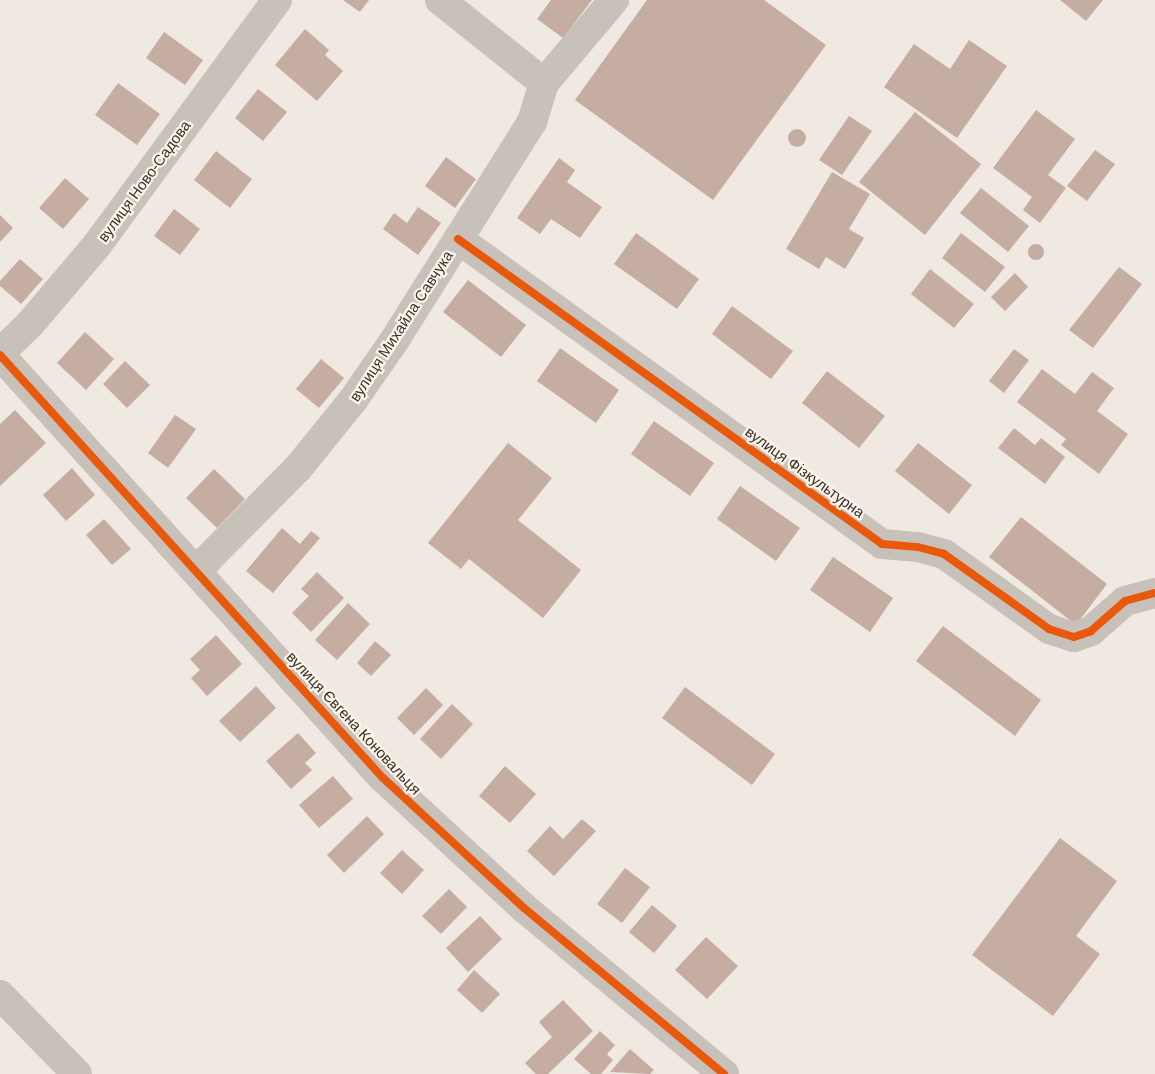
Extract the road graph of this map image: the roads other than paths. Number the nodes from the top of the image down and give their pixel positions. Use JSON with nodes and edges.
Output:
{"nodes":[{"id":1,"x":277,"y":0,"type":"edge"},
{"id":2,"x":440,"y":0,"type":"edge"},
{"id":3,"x":614,"y":0,"type":"edge"},
{"id":4,"x":544,"y":83,"type":"junction"},
{"id":5,"x":458,"y":239,"type":"junction"},
{"id":6,"x":0,"y":354,"type":"edge"},
{"id":7,"x":196,"y":571,"type":"junction"},
{"id":8,"x":1155,"y":593,"type":"edge"},
{"id":9,"x":0,"y":995,"type":"edge"},
{"id":10,"x":77,"y":1074,"type":"edge"},
{"id":11,"x":724,"y":1074,"type":"edge"}],
"edges":[{"from":1,"to":6,"type":"street","name":"вулиця Ново-Садова"},
{"from":2,"to":4,"type":"street"},
{"from":3,"to":4,"type":"street","name":"вулиця Михайла Савчука"},
{"from":4,"to":5,"type":"street","name":"вулиця Михайла Савчука"},
{"from":5,"to":7,"type":"street","name":"вулиця Михайла Савчука"},
{"from":5,"to":8,"type":"street","name":"вулиця Фізкультурна"},
{"from":6,"to":7,"type":"street","name":"вулиця Євгена Коновальця"},
{"from":7,"to":11,"type":"street","name":"вулиця Євгена Коновальця"},
{"from":9,"to":10,"type":"street"}]}
